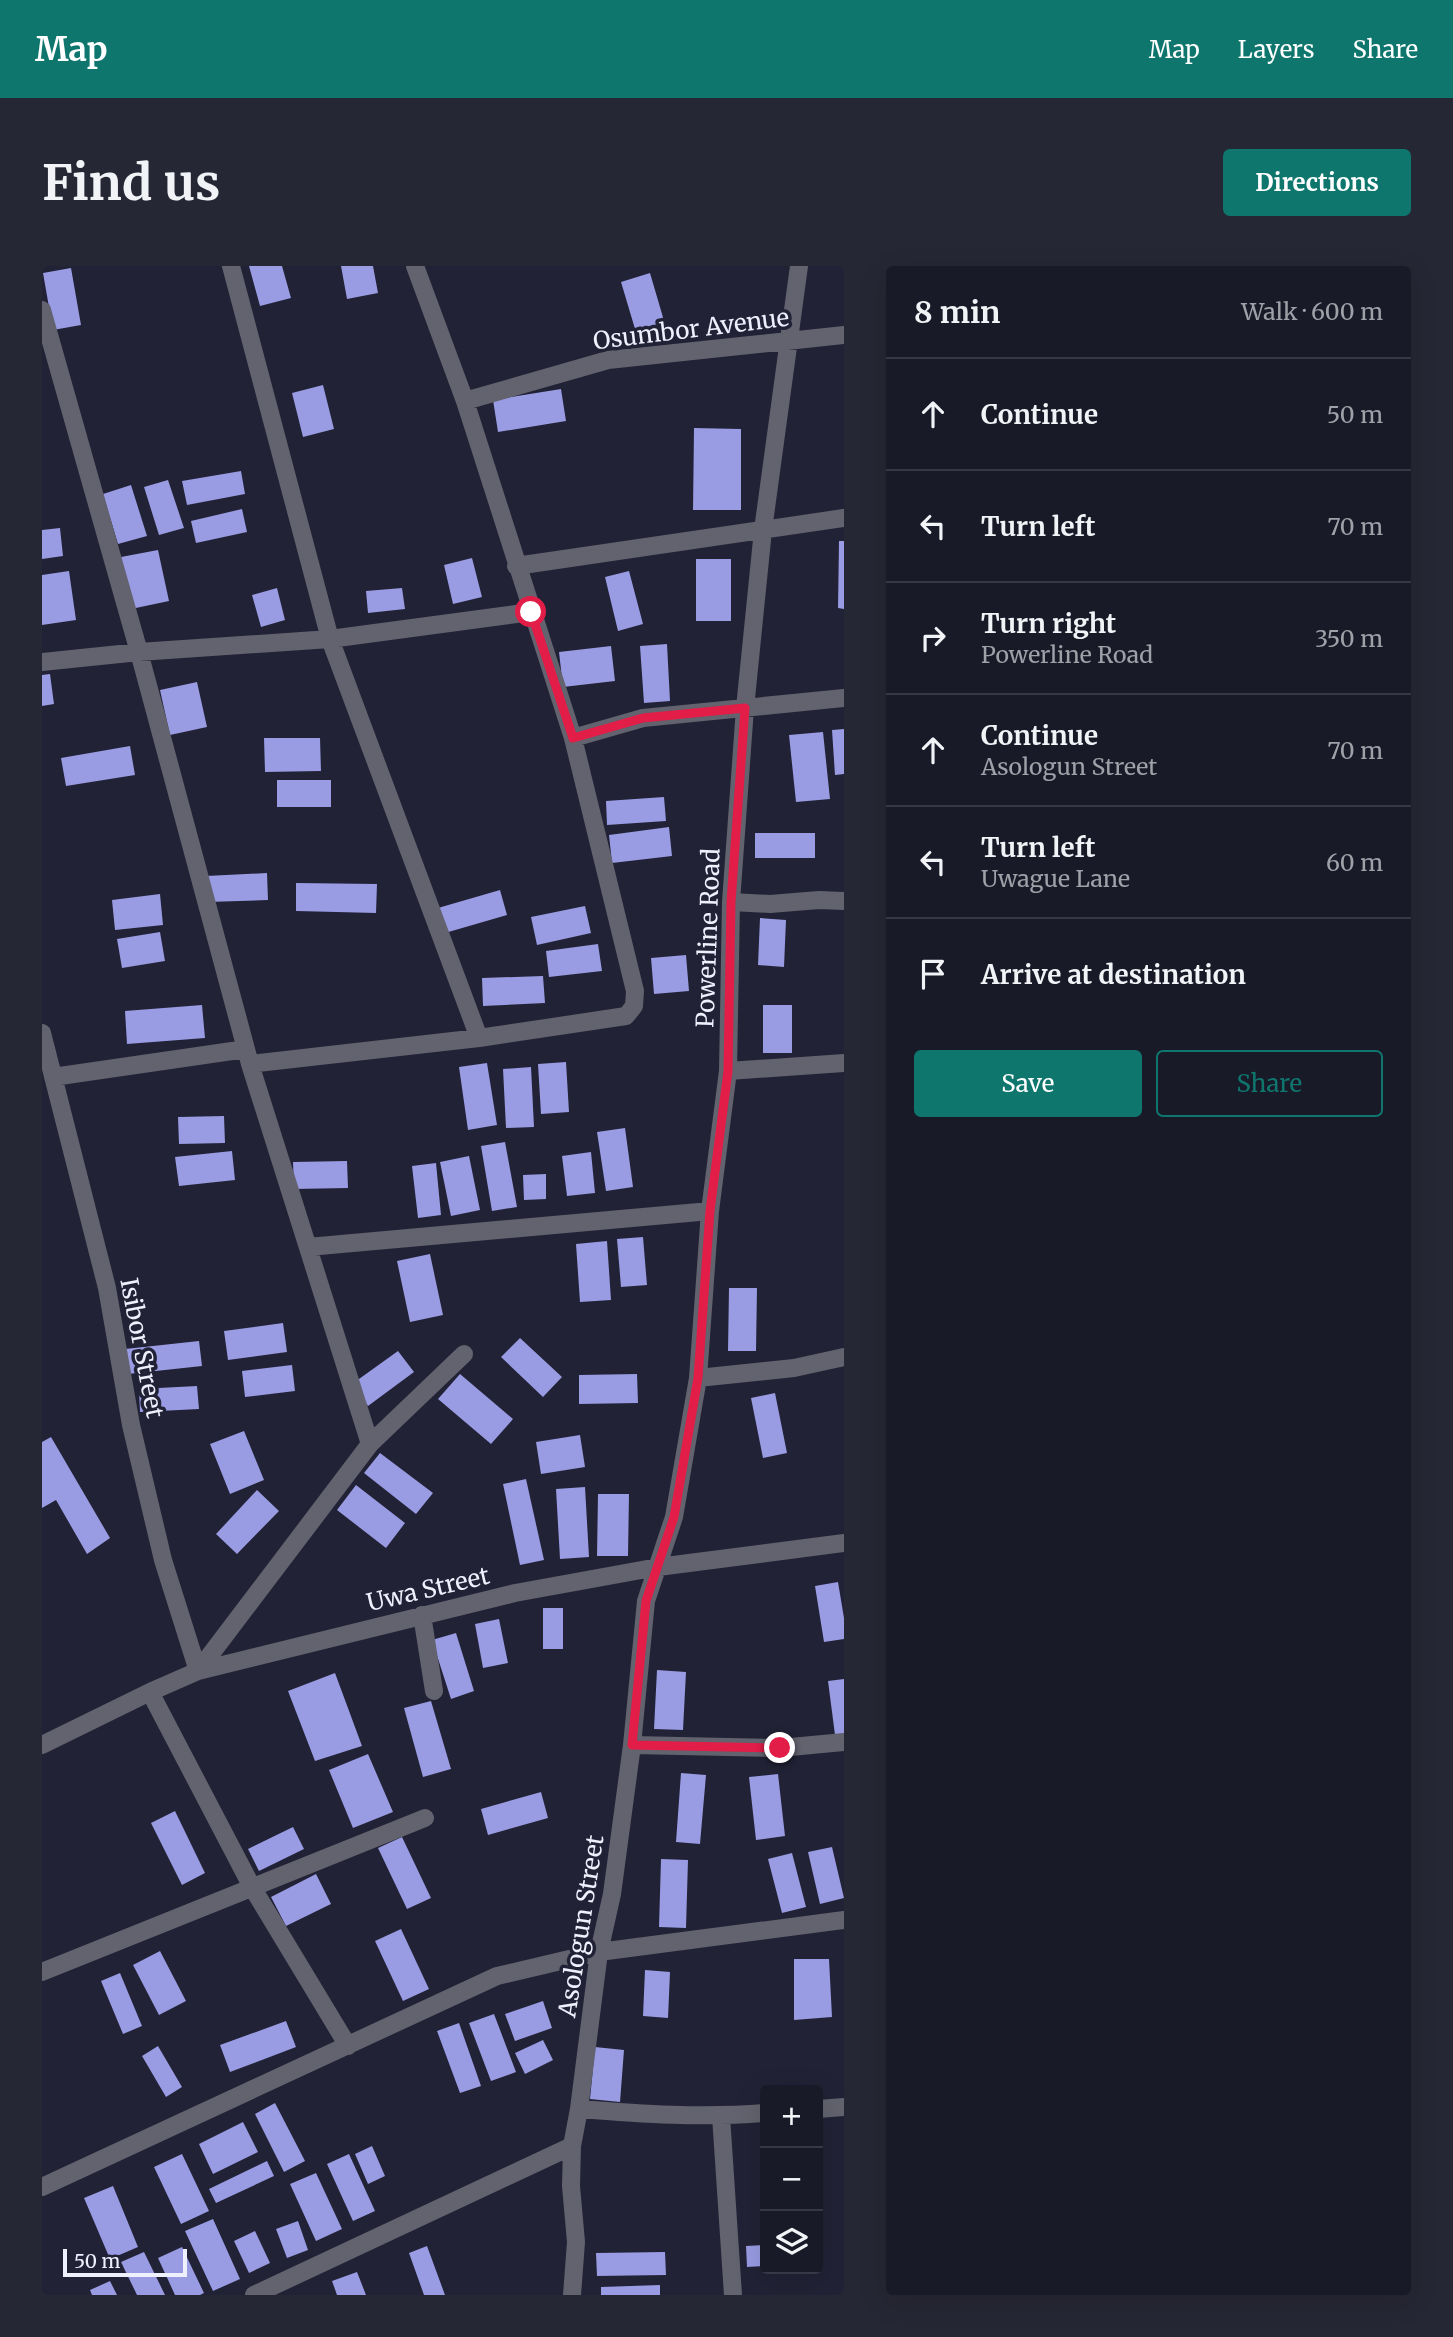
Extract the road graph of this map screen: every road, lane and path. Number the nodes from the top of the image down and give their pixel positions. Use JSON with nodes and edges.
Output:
{"nodes":[{"id":1,"x":231,"y":266,"type":"edge"},
{"id":2,"x":415,"y":266,"type":"edge"},
{"id":3,"x":799,"y":266,"type":"edge"},
{"id":4,"x":42,"y":310,"type":"edge"},
{"id":5,"x":844,"y":335,"type":"edge"},
{"id":6,"x":788,"y":340,"type":"junction"},
{"id":7,"x":465,"y":401,"type":"junction"},
{"id":8,"x":844,"y":518,"type":"edge"},
{"id":9,"x":763,"y":530,"type":"junction"},
{"id":10,"x":516,"y":566,"type":"junction"},
{"id":11,"x":531,"y":612,"type":"junction"},
{"id":12,"x":330,"y":639,"type":"junction"},
{"id":13,"x":139,"y":652,"type":"junction"},
{"id":14,"x":42,"y":662,"type":"edge"},
{"id":15,"x":844,"y":698,"type":"edge"},
{"id":16,"x":745,"y":708,"type":"junction"},
{"id":17,"x":573,"y":738,"type":"junction"},
{"id":18,"x":844,"y":901,"type":"edge"},
{"id":19,"x":731,"y":902,"type":"junction"},
{"id":20,"x":42,"y":1033,"type":"edge"},
{"id":21,"x":479,"y":1038,"type":"junction"},
{"id":22,"x":248,"y":1056,"type":"junction"},
{"id":23,"x":844,"y":1063,"type":"edge"},
{"id":24,"x":728,"y":1071,"type":"junction"},
{"id":25,"x":53,"y":1077,"type":"junction"},
{"id":26,"x":710,"y":1211,"type":"junction"},
{"id":27,"x":308,"y":1247,"type":"junction"},
{"id":28,"x":464,"y":1354,"type":"dead end"},
{"id":29,"x":844,"y":1357,"type":"edge"},
{"id":30,"x":698,"y":1378,"type":"junction"},
{"id":31,"x":369,"y":1444,"type":"junction"},
{"id":32,"x":844,"y":1543,"type":"edge"},
{"id":33,"x":658,"y":1567,"type":"junction"},
{"id":34,"x":422,"y":1615,"type":"junction"},
{"id":35,"x":198,"y":1671,"type":"junction"},
{"id":36,"x":434,"y":1691,"type":"dead end"},
{"id":37,"x":150,"y":1692,"type":"junction"},
{"id":38,"x":844,"y":1742,"type":"edge"},
{"id":39,"x":42,"y":1745,"type":"edge"},
{"id":40,"x":632,"y":1745,"type":"junction"},
{"id":41,"x":425,"y":1818,"type":"dead end"},
{"id":42,"x":252,"y":1887,"type":"junction"},
{"id":43,"x":844,"y":1920,"type":"edge"},
{"id":44,"x":599,"y":1952,"type":"junction"},
{"id":45,"x":42,"y":1972,"type":"edge"},
{"id":46,"x":348,"y":2046,"type":"junction"},
{"id":47,"x":844,"y":2107,"type":"edge"},
{"id":48,"x":579,"y":2109,"type":"junction"},
{"id":49,"x":823,"y":2109,"type":"edge"},
{"id":50,"x":760,"y":2113,"type":"edge"},
{"id":51,"x":722,"y":2116,"type":"junction"},
{"id":52,"x":572,"y":2146,"type":"junction"},
{"id":53,"x":42,"y":2187,"type":"edge"},
{"id":54,"x":254,"y":2295,"type":"edge"},
{"id":55,"x":572,"y":2295,"type":"edge"},
{"id":56,"x":733,"y":2295,"type":"edge"}],
"edges":[{"from":1,"to":12,"type":"street"},
{"from":2,"to":7,"type":"street"},
{"from":3,"to":6,"type":"street","name":"Powerline Road"},
{"from":4,"to":13,"type":"street"},
{"from":5,"to":6,"type":"street","name":"Osumbor Avenue"},
{"from":6,"to":7,"type":"street","name":"Osumbor Avenue"},
{"from":6,"to":9,"type":"street","name":"Powerline Road"},
{"from":7,"to":10,"type":"street"},
{"from":8,"to":9,"type":"street"},
{"from":9,"to":10,"type":"street"},
{"from":9,"to":16,"type":"street","name":"Powerline Road"},
{"from":10,"to":11,"type":"street"},
{"from":11,"to":12,"type":"street"},
{"from":11,"to":17,"type":"street"},
{"from":12,"to":13,"type":"street"},
{"from":12,"to":21,"type":"street"},
{"from":13,"to":14,"type":"street"},
{"from":13,"to":22,"type":"street"},
{"from":15,"to":16,"type":"street"},
{"from":16,"to":17,"type":"street"},
{"from":16,"to":19,"type":"street","name":"Powerline Road"},
{"from":17,"to":21,"type":"street"},
{"from":18,"to":19,"type":"street"},
{"from":19,"to":24,"type":"street","name":"Powerline Road"},
{"from":20,"to":25,"type":"street","name":"Isibor Street"},
{"from":21,"to":22,"type":"street"},
{"from":22,"to":25,"type":"street"},
{"from":22,"to":27,"type":"street"},
{"from":23,"to":24,"type":"street"},
{"from":24,"to":26,"type":"street","name":"Powerline Road"},
{"from":25,"to":35,"type":"street","name":"Isibor Street"},
{"from":26,"to":27,"type":"street"},
{"from":26,"to":30,"type":"street","name":"Powerline Road"},
{"from":27,"to":31,"type":"street"},
{"from":28,"to":31,"type":"street"},
{"from":29,"to":30,"type":"street"},
{"from":30,"to":33,"type":"street","name":"Powerline Road"},
{"from":31,"to":35,"type":"street"},
{"from":32,"to":33,"type":"street","name":"Uwa Street"},
{"from":33,"to":34,"type":"street","name":"Uwa Street"},
{"from":33,"to":40,"type":"street","name":"Asologun Street"},
{"from":34,"to":35,"type":"street","name":"Uwa Street"},
{"from":34,"to":36,"type":"street"},
{"from":35,"to":37,"type":"street","name":"Uwa Street"},
{"from":37,"to":39,"type":"street","name":"Uwa Street"},
{"from":37,"to":42,"type":"street"},
{"from":38,"to":40,"type":"street"},
{"from":40,"to":44,"type":"street","name":"Asologun Street"},
{"from":41,"to":42,"type":"street"},
{"from":42,"to":45,"type":"street"},
{"from":42,"to":46,"type":"street"},
{"from":43,"to":44,"type":"street"},
{"from":44,"to":46,"type":"street"},
{"from":44,"to":48,"type":"street","name":"Asologun Street"},
{"from":46,"to":53,"type":"street"},
{"from":47,"to":49,"type":"street"},
{"from":48,"to":51,"type":"street"},
{"from":48,"to":52,"type":"street","name":"Asologun Street"},
{"from":50,"to":51,"type":"street"},
{"from":51,"to":56,"type":"street"},
{"from":52,"to":54,"type":"street"},
{"from":52,"to":55,"type":"street","name":"Asologun Street"}]}
